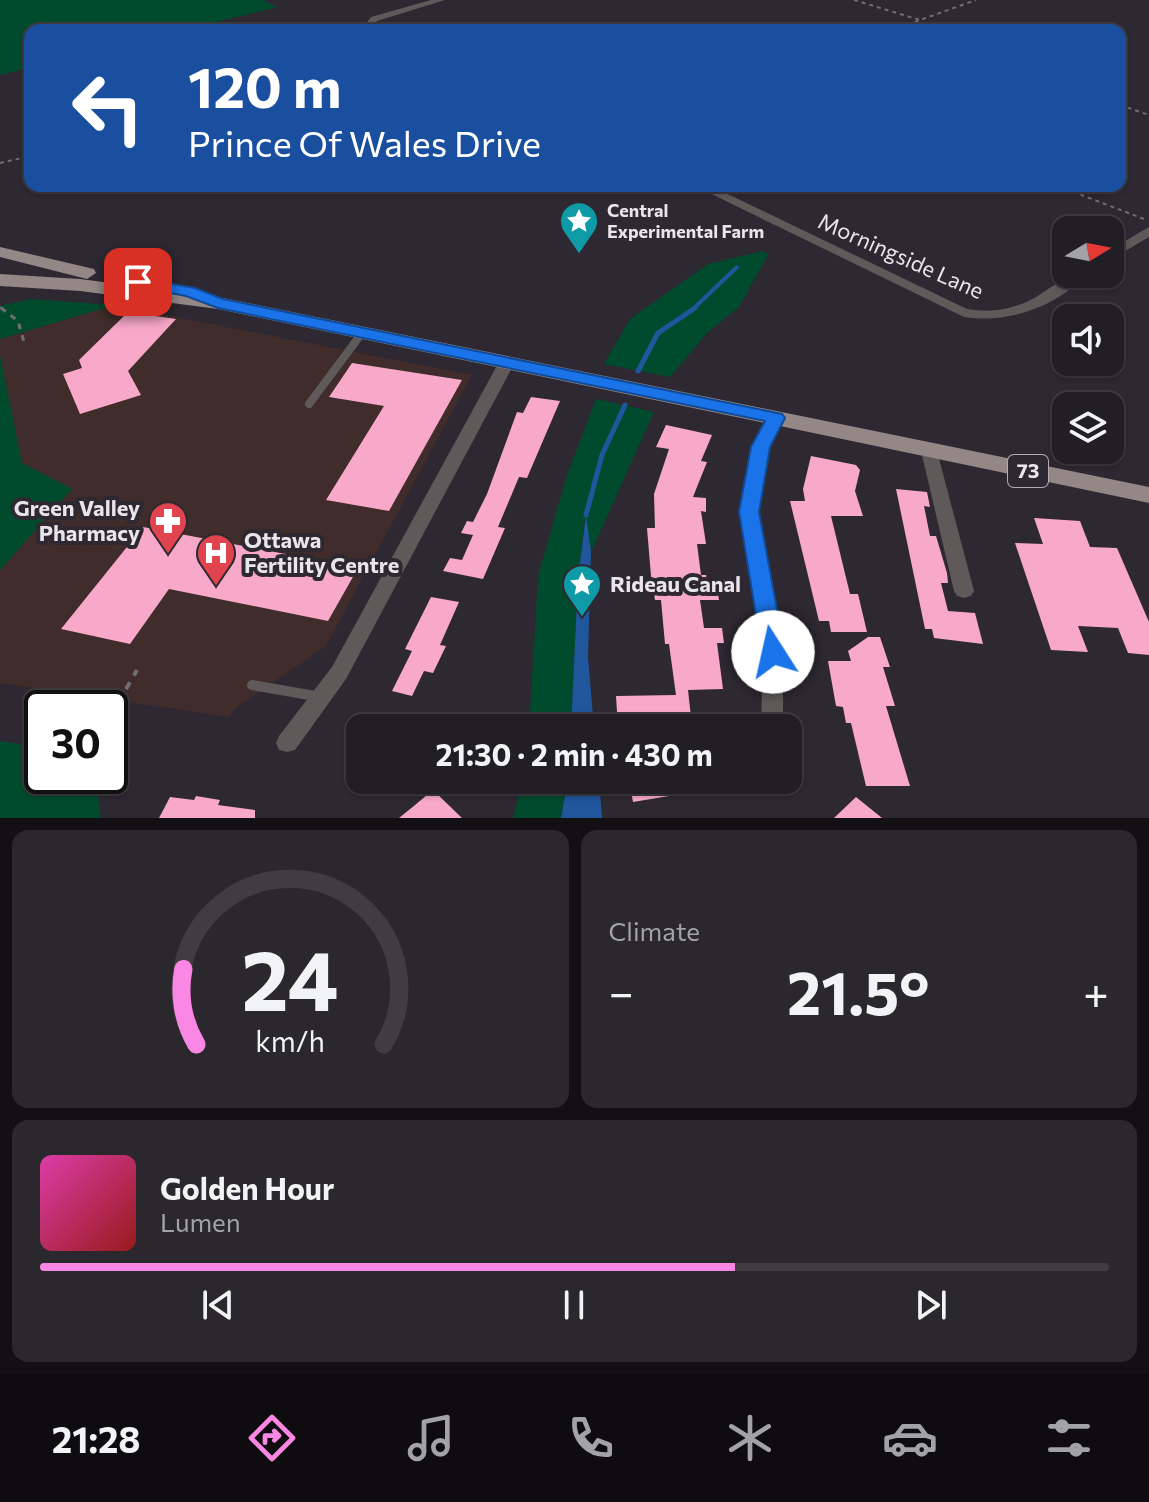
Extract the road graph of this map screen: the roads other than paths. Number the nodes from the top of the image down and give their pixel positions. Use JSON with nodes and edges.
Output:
{"nodes":[{"id":1,"x":441,"y":0,"type":"edge"},
{"id":2,"x":372,"y":24,"type":"edge"},
{"id":3,"x":713,"y":192,"type":"edge"},
{"id":4,"x":1149,"y":231,"type":"edge"},
{"id":5,"x":1124,"y":247,"type":"edge"},
{"id":6,"x":0,"y":252,"type":"edge"},
{"id":7,"x":0,"y":269,"type":"edge"},
{"id":8,"x":84,"y":279,"type":"junction"},
{"id":9,"x":0,"y":280,"type":"edge"},
{"id":10,"x":1059,"y":288,"type":"edge"},
{"id":11,"x":0,"y":296,"type":"edge"},
{"id":12,"x":362,"y":333,"type":"junction"},
{"id":13,"x":507,"y":362,"type":"junction"},
{"id":14,"x":309,"y":404,"type":"dead end"},
{"id":15,"x":776,"y":418,"type":"junction"},
{"id":16,"x":929,"y":451,"type":"junction"},
{"id":17,"x":1149,"y":495,"type":"edge"},
{"id":18,"x":964,"y":591,"type":"dead end"},
{"id":19,"x":252,"y":685,"type":"dead end"},
{"id":20,"x":321,"y":697,"type":"junction"},
{"id":21,"x":772,"y":714,"type":"edge"},
{"id":22,"x":287,"y":743,"type":"dead end"}],
"edges":[{"from":1,"to":2,"type":"street"},
{"from":3,"to":10,"type":"street","name":"Morningside Lane"},
{"from":4,"to":5,"type":"street"},
{"from":6,"to":8,"type":"main road"},
{"from":7,"to":8,"type":"main road","number":"73"},
{"from":8,"to":9,"type":"main road","number":"73"},
{"from":8,"to":11,"type":"main road"},
{"from":8,"to":12,"type":"main road","number":"73"},
{"from":12,"to":13,"type":"main road","number":"73"},
{"from":12,"to":14,"type":"lane"},
{"from":13,"to":15,"type":"main road","number":"73"},
{"from":13,"to":20,"type":"street"},
{"from":15,"to":16,"type":"main road","number":"73"},
{"from":15,"to":21,"type":"street"},
{"from":16,"to":17,"type":"main road","number":"73"},
{"from":16,"to":18,"type":"street"},
{"from":19,"to":20,"type":"lane"},
{"from":20,"to":22,"type":"street"}]}
